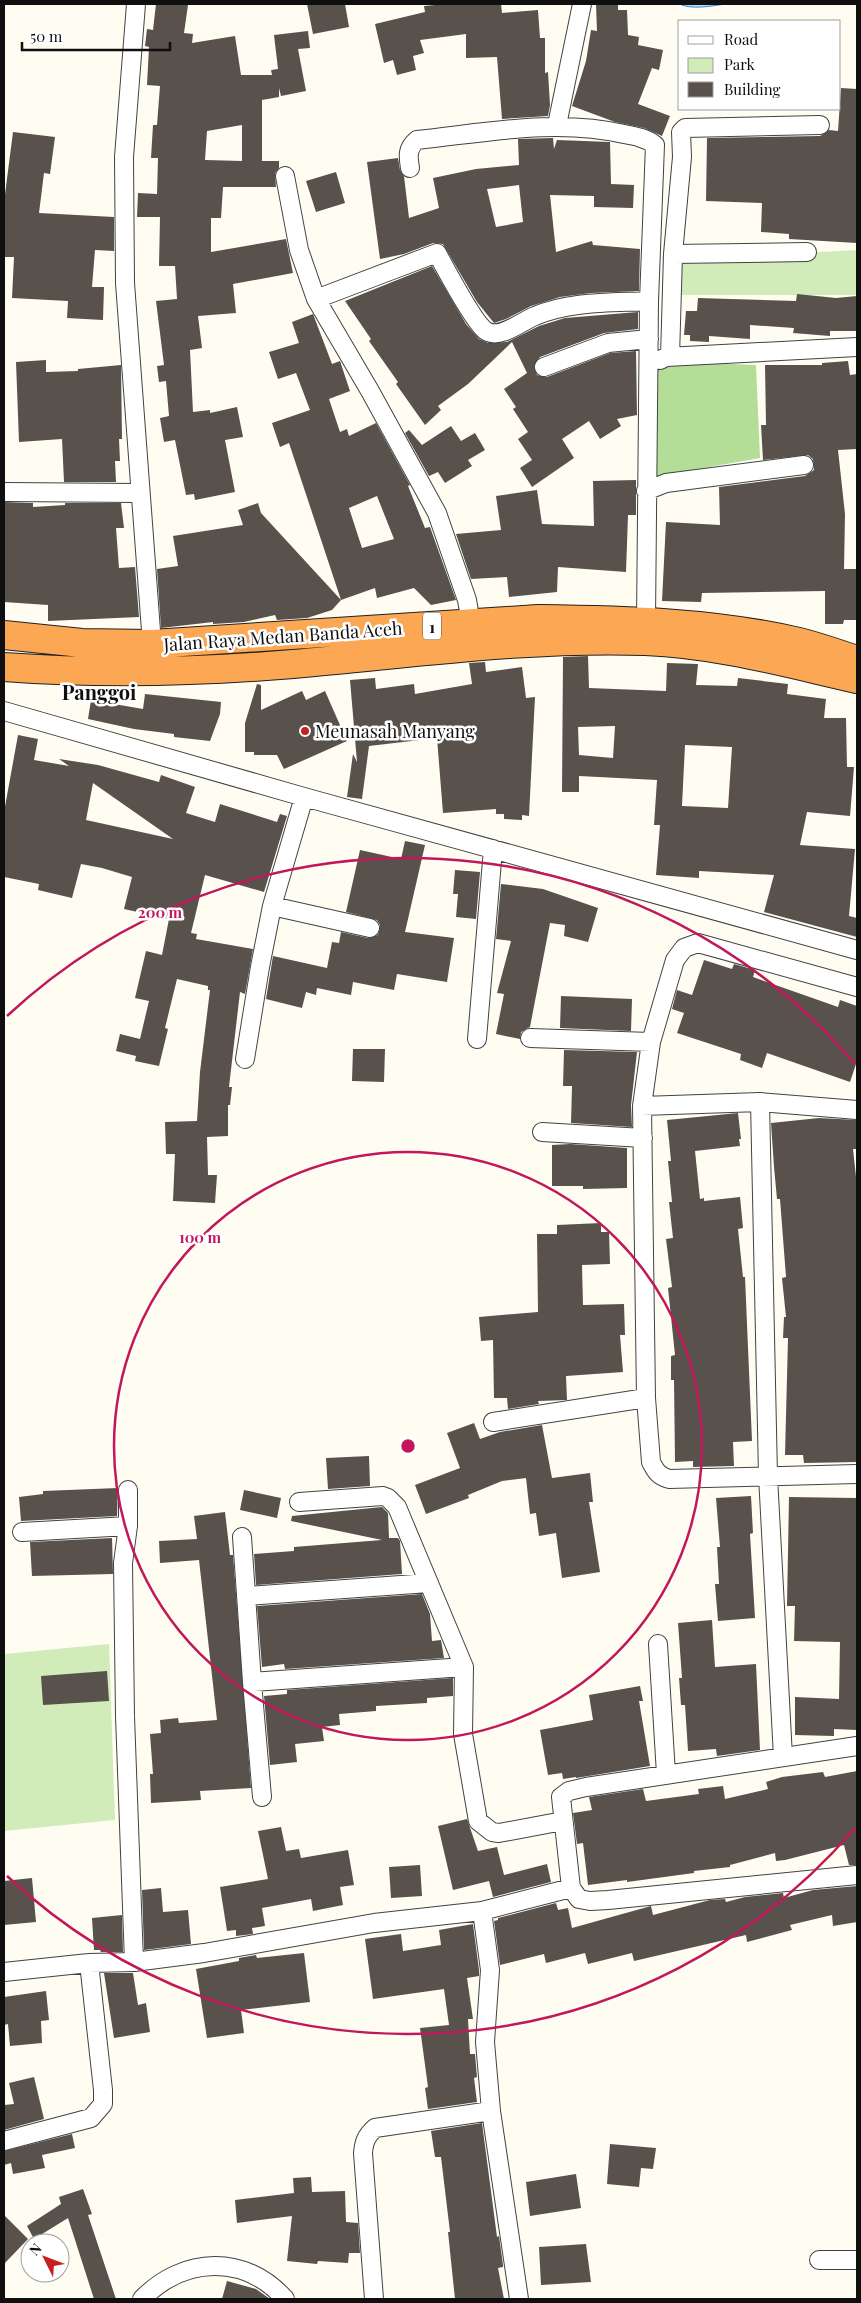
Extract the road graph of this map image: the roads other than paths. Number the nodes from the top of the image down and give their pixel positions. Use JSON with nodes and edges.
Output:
{"nodes":[{"id":1,"x":136,"y":4,"type":"edge"},
{"id":2,"x":582,"y":4,"type":"edge"},
{"id":3,"x":556,"y":125,"type":"junction"},
{"id":4,"x":820,"y":126,"type":"dead end"},
{"id":5,"x":670,"y":157,"type":"junction"},
{"id":6,"x":410,"y":168,"type":"dead end"},
{"id":7,"x":286,"y":176,"type":"dead end"},
{"id":8,"x":807,"y":252,"type":"dead end"},
{"id":9,"x":673,"y":254,"type":"junction"},
{"id":10,"x":316,"y":299,"type":"junction"},
{"id":11,"x":649,"y":300,"type":"junction"},
{"id":12,"x":648,"y":339,"type":"junction"},
{"id":13,"x":857,"y":347,"type":"edge"},
{"id":14,"x":660,"y":360,"type":"junction"},
{"id":15,"x":544,"y":367,"type":"dead end"},
{"id":16,"x":804,"y":465,"type":"dead end"},
{"id":17,"x":656,"y":486,"type":"junction"},
{"id":18,"x":5,"y":492,"type":"dead end"},
{"id":19,"x":139,"y":493,"type":"junction"},
{"id":20,"x":646,"y":622,"type":"junction"},
{"id":21,"x":471,"y":623,"type":"junction"},
{"id":22,"x":537,"y":630,"type":"junction"},
{"id":23,"x":314,"y":634,"type":"junction"},
{"id":24,"x":4,"y":635,"type":"edge"},
{"id":25,"x":152,"y":644,"type":"junction"},
{"id":26,"x":857,"y":660,"type":"edge"},
{"id":27,"x":319,"y":661,"type":"junction"},
{"id":28,"x":4,"y":667,"type":"edge"},
{"id":29,"x":148,"y":672,"type":"junction"},
{"id":30,"x":857,"y":679,"type":"edge"},
{"id":31,"x":4,"y":711,"type":"edge"},
{"id":32,"x":304,"y":797,"type":"junction"},
{"id":33,"x":493,"y":849,"type":"junction"},
{"id":34,"x":272,"y":906,"type":"junction"},
{"id":35,"x":370,"y":928,"type":"dead end"},
{"id":36,"x":857,"y":950,"type":"edge"},
{"id":37,"x":857,"y":987,"type":"edge"},
{"id":38,"x":530,"y":1038,"type":"dead end"},
{"id":39,"x":477,"y":1039,"type":"dead end"},
{"id":40,"x":651,"y":1042,"type":"junction"},
{"id":41,"x":245,"y":1059,"type":"dead end"},
{"id":42,"x":760,"y":1102,"type":"junction"},
{"id":43,"x":642,"y":1106,"type":"junction"},
{"id":44,"x":857,"y":1110,"type":"edge"},
{"id":45,"x":542,"y":1132,"type":"dead end"},
{"id":46,"x":643,"y":1138,"type":"junction"},
{"id":47,"x":646,"y":1398,"type":"junction"},
{"id":48,"x":493,"y":1422,"type":"dead end"},
{"id":49,"x":857,"y":1474,"type":"edge"},
{"id":50,"x":768,"y":1476,"type":"junction"},
{"id":51,"x":128,"y":1490,"type":"dead end"},
{"id":52,"x":299,"y":1502,"type":"dead end"},
{"id":53,"x":128,"y":1526,"type":"junction"},
{"id":54,"x":22,"y":1532,"type":"dead end"},
{"id":55,"x":242,"y":1537,"type":"dead end"},
{"id":56,"x":429,"y":1583,"type":"junction"},
{"id":57,"x":246,"y":1596,"type":"junction"},
{"id":58,"x":658,"y":1644,"type":"dead end"},
{"id":59,"x":464,"y":1667,"type":"junction"},
{"id":60,"x":252,"y":1682,"type":"junction"},
{"id":61,"x":857,"y":1746,"type":"edge"},
{"id":62,"x":783,"y":1757,"type":"junction"},
{"id":63,"x":666,"y":1774,"type":"junction"},
{"id":64,"x":262,"y":1797,"type":"dead end"},
{"id":65,"x":563,"y":1821,"type":"junction"},
{"id":66,"x":857,"y":1875,"type":"edge"},
{"id":67,"x":571,"y":1888,"type":"junction"},
{"id":68,"x":482,"y":1911,"type":"junction"},
{"id":69,"x":134,"y":1962,"type":"junction"},
{"id":70,"x":89,"y":1963,"type":"junction"},
{"id":71,"x":4,"y":1972,"type":"edge"},
{"id":72,"x":491,"y":2110,"type":"junction"},
{"id":73,"x":4,"y":2141,"type":"edge"},
{"id":74,"x":819,"y":2260,"type":"dead end"},
{"id":75,"x":857,"y":2260,"type":"edge"},
{"id":76,"x":142,"y":2299,"type":"edge"},
{"id":77,"x":286,"y":2299,"type":"edge"},
{"id":78,"x":374,"y":2299,"type":"edge"},
{"id":79,"x":519,"y":2299,"type":"edge"}],
"edges":[{"from":1,"to":19,"type":"street"},
{"from":2,"to":3,"type":"street"},
{"from":3,"to":5,"type":"street"},
{"from":3,"to":6,"type":"street"},
{"from":4,"to":5,"type":"street"},
{"from":5,"to":9,"type":"street"},
{"from":5,"to":11,"type":"street"},
{"from":7,"to":10,"type":"street"},
{"from":8,"to":9,"type":"street"},
{"from":9,"to":14,"type":"street"},
{"from":10,"to":11,"type":"street"},
{"from":10,"to":21,"type":"street"},
{"from":11,"to":12,"type":"street"},
{"from":12,"to":14,"type":"street"},
{"from":12,"to":15,"type":"street"},
{"from":13,"to":14,"type":"street"},
{"from":14,"to":17,"type":"street"},
{"from":16,"to":17,"type":"street"},
{"from":17,"to":20,"type":"street"},
{"from":18,"to":19,"type":"street"},
{"from":19,"to":25,"type":"street"},
{"from":20,"to":22,"type":"highway","name":"Jalan Raya Medan Banda Aceh","number":"1"},
{"from":20,"to":26,"type":"highway","name":"Jalan Raya Medan Banda Aceh","number":"1"},
{"from":21,"to":22,"type":"highway","name":"Jalan Raya Medan Banda Aceh","number":"1"},
{"from":21,"to":23,"type":"highway","name":"Jalan Raya Medan Banda Aceh","number":"1"},
{"from":22,"to":27,"type":"highway","name":"Jalan Raya Medan Banda Aceh","number":"1"},
{"from":22,"to":30,"type":"highway","name":"Jalan Raya Medan Banda Aceh","number":"1"},
{"from":23,"to":25,"type":"highway","name":"Jalan Raya Medan Banda Aceh","number":"1"},
{"from":23,"to":27,"type":"highway"},
{"from":24,"to":25,"type":"highway","name":"Jalan Raya Medan Banda Aceh","number":"1"},
{"from":25,"to":29,"type":"street"},
{"from":27,"to":29,"type":"highway","name":"Jalan Raya Medan Banda Aceh","number":"1"},
{"from":28,"to":29,"type":"highway","name":"Jalan Raya Medan Banda Aceh","number":"1"},
{"from":31,"to":32,"type":"street"},
{"from":32,"to":33,"type":"street"},
{"from":32,"to":34,"type":"street"},
{"from":33,"to":36,"type":"street"},
{"from":33,"to":39,"type":"street"},
{"from":34,"to":35,"type":"street"},
{"from":34,"to":41,"type":"street"},
{"from":37,"to":40,"type":"street"},
{"from":38,"to":40,"type":"street"},
{"from":40,"to":43,"type":"street"},
{"from":42,"to":43,"type":"street"},
{"from":42,"to":44,"type":"street"},
{"from":42,"to":50,"type":"street"},
{"from":43,"to":46,"type":"street"},
{"from":45,"to":46,"type":"street"},
{"from":46,"to":47,"type":"street"},
{"from":47,"to":48,"type":"street"},
{"from":47,"to":50,"type":"street"},
{"from":49,"to":50,"type":"street"},
{"from":50,"to":62,"type":"street"},
{"from":51,"to":53,"type":"street"},
{"from":52,"to":56,"type":"street"},
{"from":53,"to":54,"type":"street"},
{"from":53,"to":69,"type":"street"},
{"from":55,"to":57,"type":"street"},
{"from":56,"to":57,"type":"street"},
{"from":56,"to":59,"type":"street"},
{"from":57,"to":60,"type":"street"},
{"from":58,"to":63,"type":"street"},
{"from":59,"to":60,"type":"street"},
{"from":59,"to":65,"type":"street"},
{"from":60,"to":64,"type":"street"},
{"from":61,"to":62,"type":"street"},
{"from":62,"to":63,"type":"street"},
{"from":63,"to":65,"type":"street"},
{"from":65,"to":67,"type":"street"},
{"from":66,"to":67,"type":"street"},
{"from":67,"to":68,"type":"street"},
{"from":68,"to":69,"type":"street"},
{"from":68,"to":72,"type":"street"},
{"from":69,"to":70,"type":"street"},
{"from":70,"to":71,"type":"street"},
{"from":70,"to":73,"type":"street"},
{"from":72,"to":78,"type":"street"},
{"from":72,"to":79,"type":"street"},
{"from":74,"to":75,"type":"street"},
{"from":76,"to":77,"type":"street"}]}
